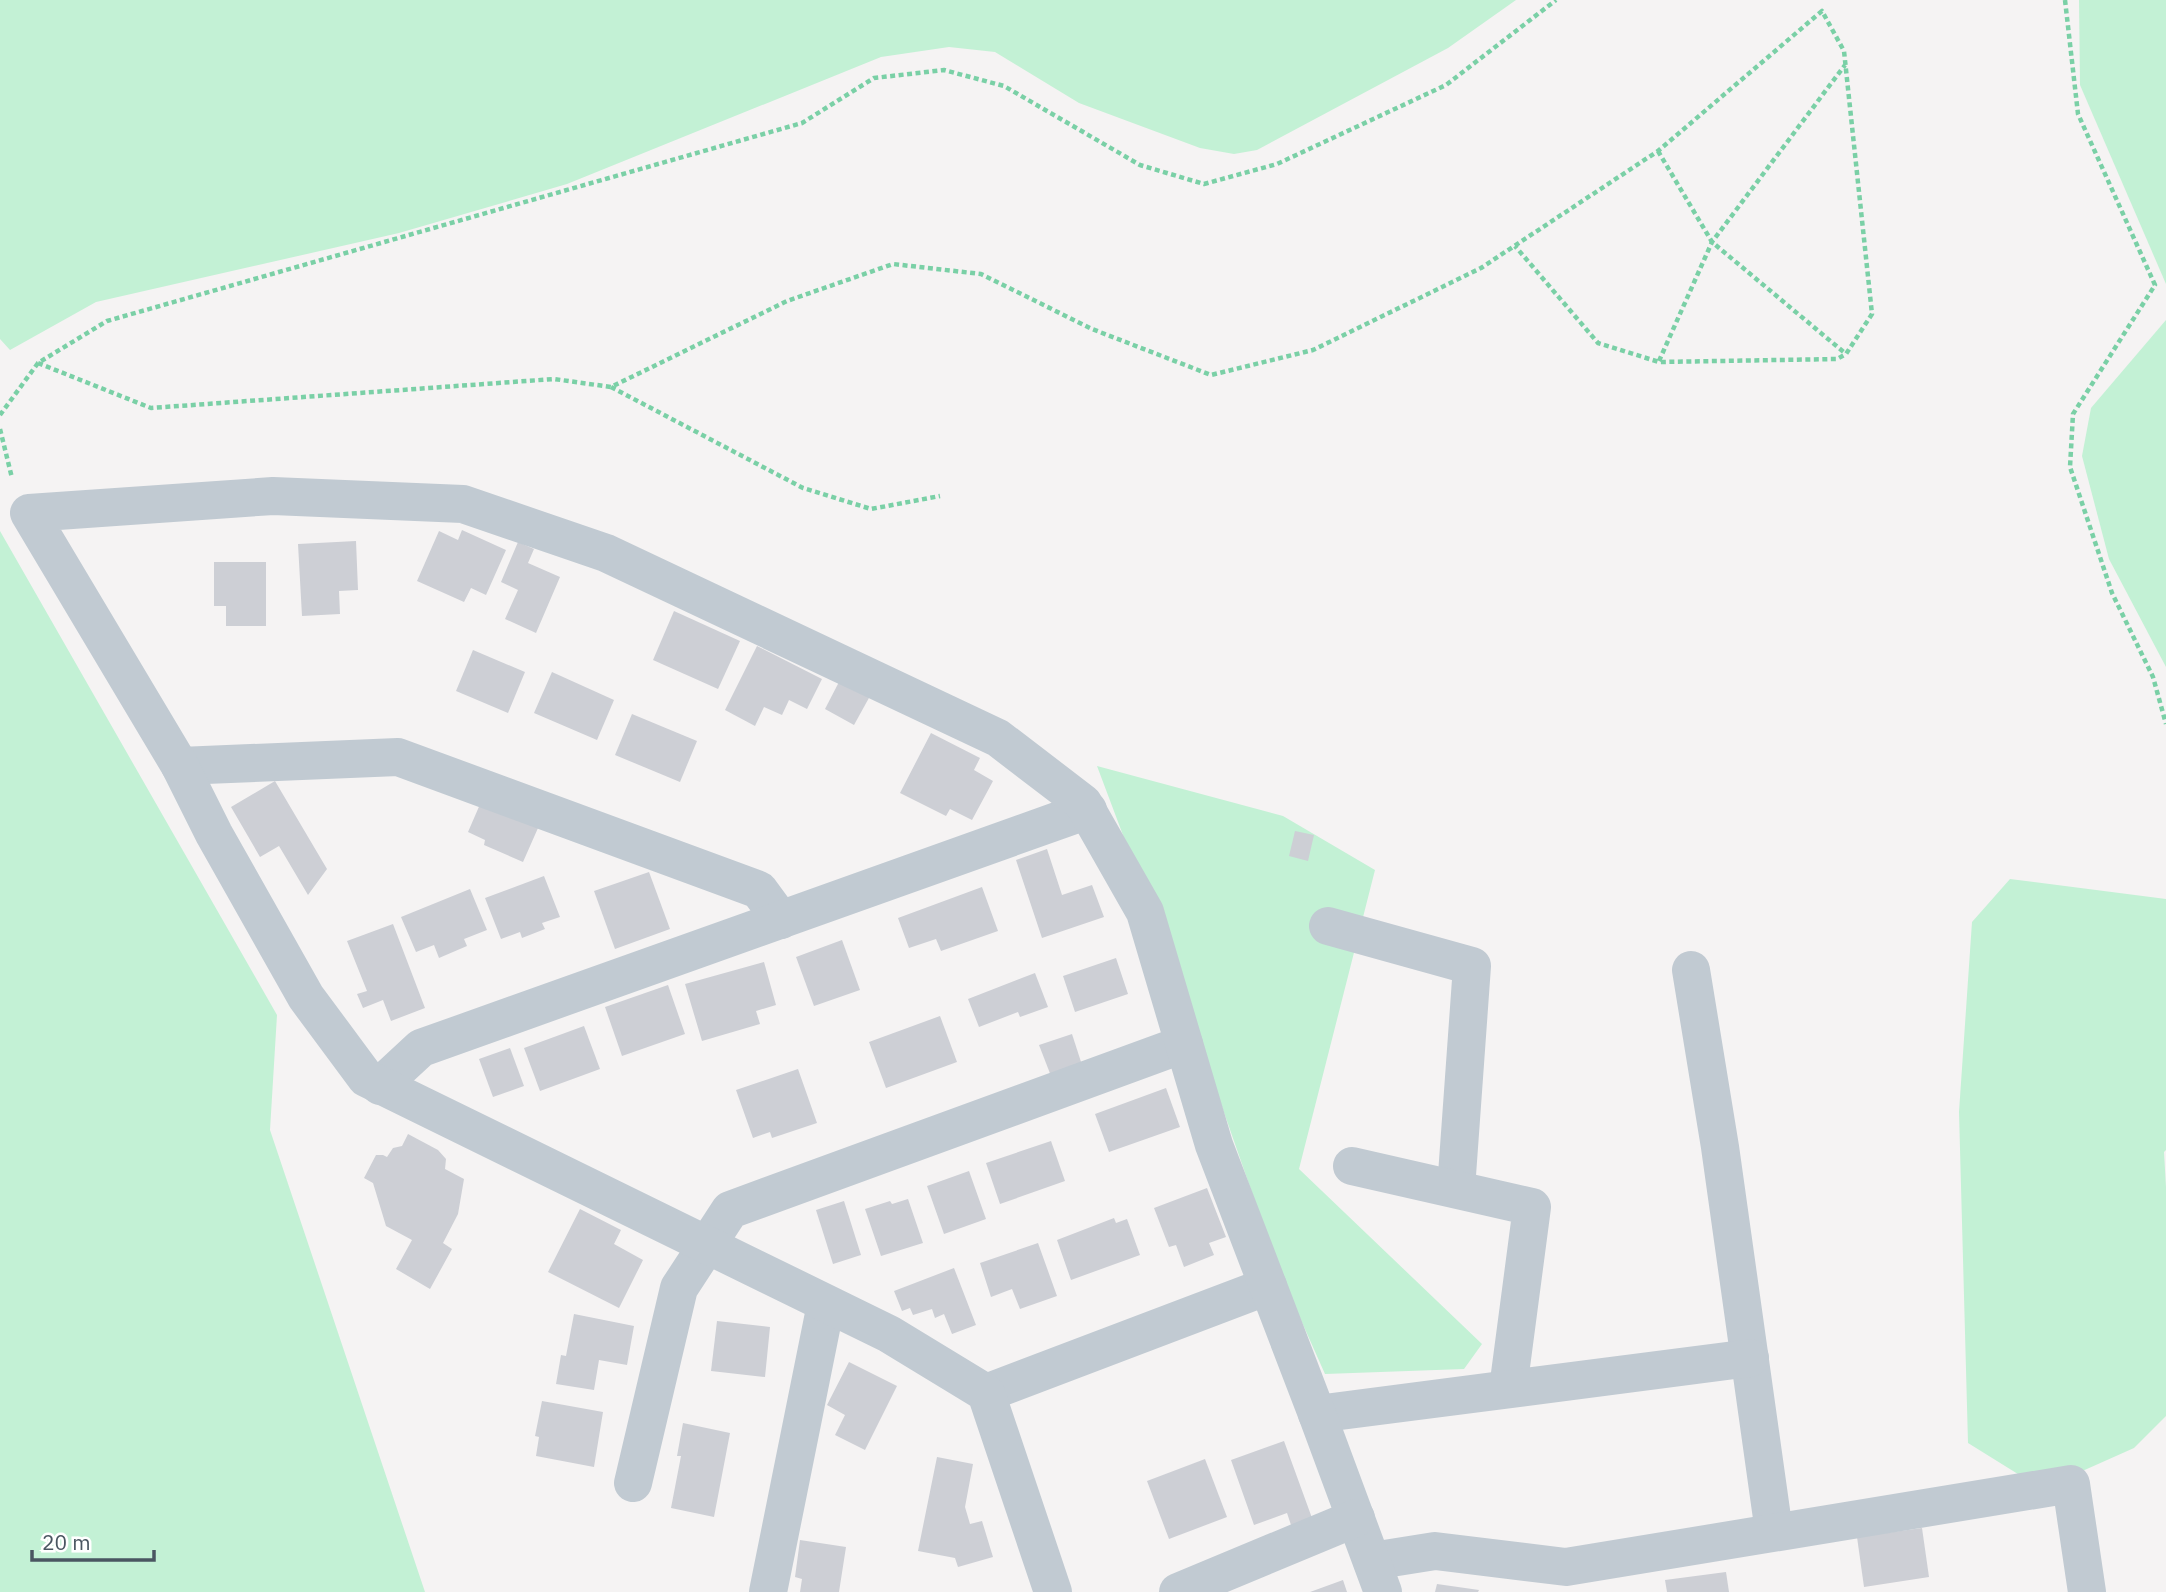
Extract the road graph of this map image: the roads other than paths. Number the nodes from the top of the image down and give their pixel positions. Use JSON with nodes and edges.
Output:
{"nodes":[{"id":1,"x":180,"y":766,"type":"junction"},
{"id":2,"x":1088,"y":810,"type":"junction"},
{"id":3,"x":781,"y":920,"type":"junction"},
{"id":4,"x":1328,"y":926,"type":"dead end"},
{"id":5,"x":1692,"y":970,"type":"dead end"},
{"id":6,"x":1184,"y":1044,"type":"junction"},
{"id":7,"x":380,"y":1086,"type":"junction"},
{"id":8,"x":1352,"y":1166,"type":"dead end"},
{"id":9,"x":1456,"y":1189,"type":"junction"},
{"id":10,"x":706,"y":1245,"type":"junction"},
{"id":11,"x":1268,"y":1286,"type":"junction"},
{"id":12,"x":826,"y":1304,"type":"junction"},
{"id":13,"x":1749,"y":1358,"type":"junction"},
{"id":14,"x":1508,"y":1389,"type":"junction"},
{"id":15,"x":986,"y":1393,"type":"junction"},
{"id":16,"x":1317,"y":1413,"type":"junction"},
{"id":17,"x":633,"y":1483,"type":"dead end"},
{"id":18,"x":1356,"y":1518,"type":"junction"},
{"id":19,"x":1774,"y":1532,"type":"junction"},
{"id":20,"x":1378,"y":1576,"type":"edge"},
{"id":21,"x":768,"y":1592,"type":"edge"},
{"id":22,"x":1053,"y":1592,"type":"edge"},
{"id":23,"x":1178,"y":1592,"type":"edge"},
{"id":24,"x":2087,"y":1592,"type":"edge"}],
"edges":[{"from":1,"to":2,"type":"street"},
{"from":1,"to":3,"type":"street"},
{"from":1,"to":7,"type":"street"},
{"from":2,"to":3,"type":"street"},
{"from":2,"to":6,"type":"street"},
{"from":3,"to":7,"type":"street"},
{"from":4,"to":9,"type":"street"},
{"from":5,"to":13,"type":"street"},
{"from":6,"to":10,"type":"street"},
{"from":6,"to":11,"type":"street"},
{"from":7,"to":10,"type":"street"},
{"from":8,"to":9,"type":"street"},
{"from":9,"to":14,"type":"street"},
{"from":10,"to":12,"type":"street"},
{"from":10,"to":17,"type":"street"},
{"from":11,"to":15,"type":"street"},
{"from":11,"to":16,"type":"street"},
{"from":12,"to":15,"type":"street"},
{"from":12,"to":21,"type":"street"},
{"from":13,"to":14,"type":"street"},
{"from":13,"to":19,"type":"street"},
{"from":14,"to":16,"type":"street"},
{"from":15,"to":22,"type":"street"},
{"from":16,"to":18,"type":"street"},
{"from":18,"to":20,"type":"street"},
{"from":18,"to":23,"type":"street"},
{"from":19,"to":20,"type":"street"},
{"from":19,"to":24,"type":"street"}]}
